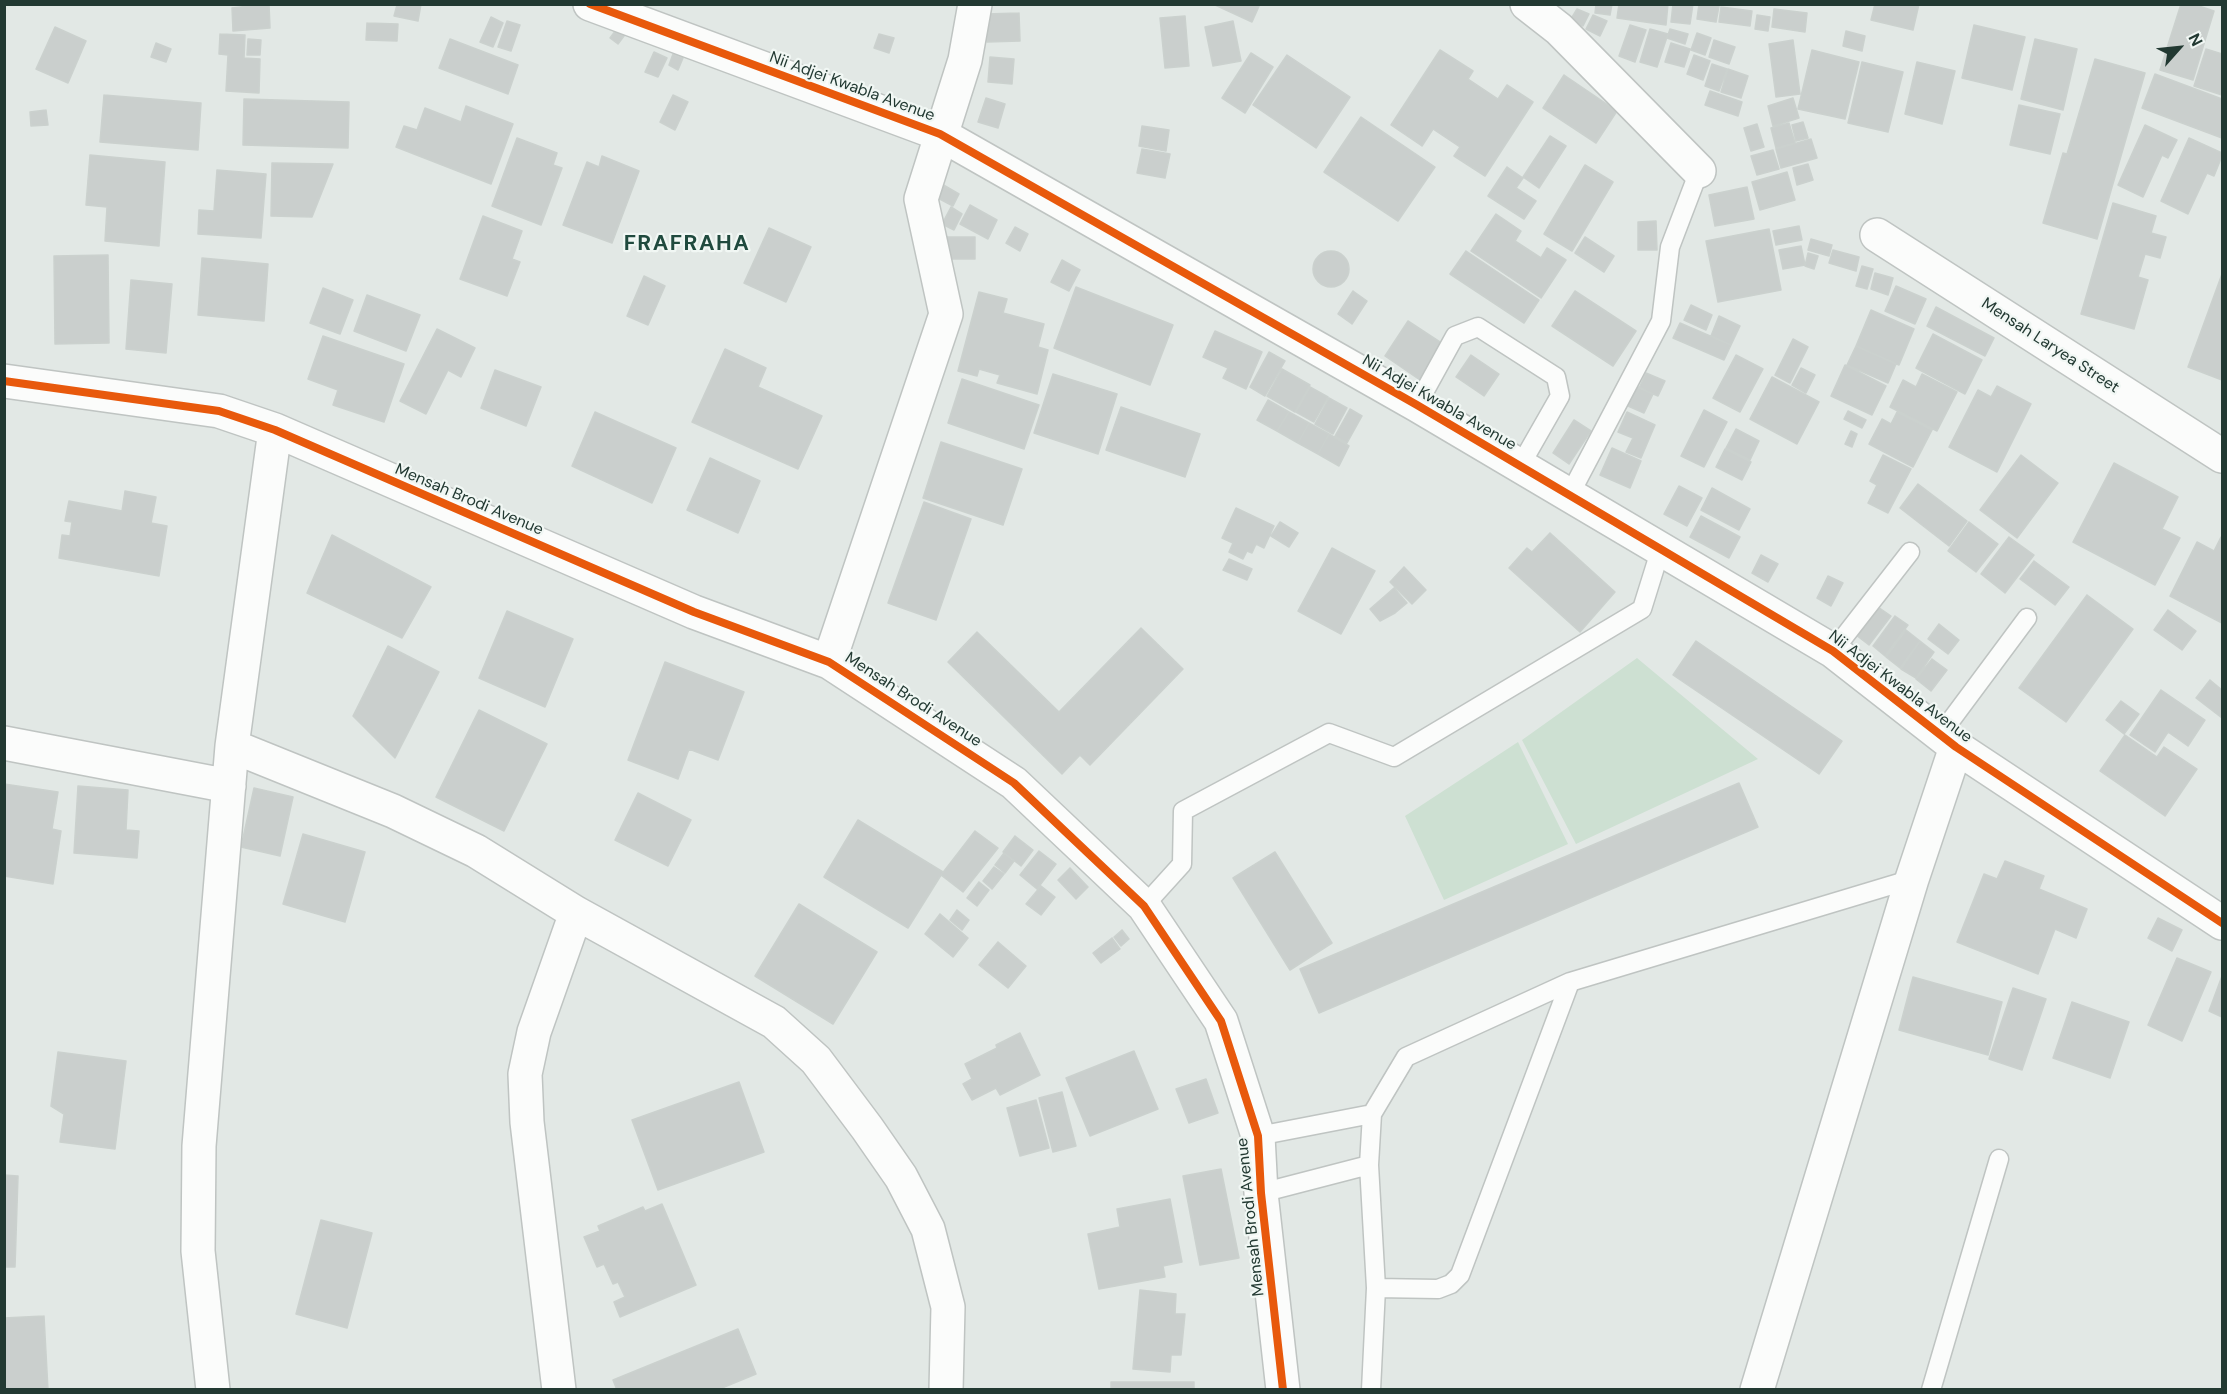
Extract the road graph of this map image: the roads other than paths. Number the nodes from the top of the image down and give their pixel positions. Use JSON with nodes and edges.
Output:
{"nodes":[{"id":1,"x":590,"y":4,"type":"edge"},
{"id":2,"x":975,"y":4,"type":"edge"},
{"id":3,"x":1527,"y":4,"type":"edge"},
{"id":4,"x":940,"y":134,"type":"junction"},
{"id":5,"x":1699,"y":171,"type":"joint"},
{"id":6,"x":1877,"y":235,"type":"dead end"},
{"id":7,"x":4,"y":381,"type":"edge"},
{"id":8,"x":1417,"y":405,"type":"junction"},
{"id":9,"x":274,"y":430,"type":"junction"},
{"id":10,"x":2223,"y":456,"type":"edge"},
{"id":11,"x":1520,"y":466,"type":"junction"},
{"id":12,"x":1569,"y":495,"type":"junction"},
{"id":13,"x":1661,"y":548,"type":"junction"},
{"id":14,"x":1910,"y":552,"type":"dead end"},
{"id":15,"x":2027,"y":618,"type":"dead end"},
{"id":16,"x":1833,"y":651,"type":"junction"},
{"id":17,"x":829,"y":662,"type":"junction"},
{"id":18,"x":1948,"y":741,"type":"junction"},
{"id":19,"x":4,"y":743,"type":"edge"},
{"id":20,"x":232,"y":746,"type":"junction"},
{"id":21,"x":229,"y":786,"type":"junction"},
{"id":22,"x":1912,"y":879,"type":"junction"},
{"id":23,"x":1144,"y":906,"type":"junction"},
{"id":24,"x":576,"y":914,"type":"junction"},
{"id":25,"x":2223,"y":923,"type":"edge"},
{"id":26,"x":1570,"y":982,"type":"junction"},
{"id":27,"x":1372,"y":1114,"type":"junction"},
{"id":28,"x":1258,"y":1136,"type":"junction"},
{"id":29,"x":1999,"y":1159,"type":"dead end"},
{"id":30,"x":1369,"y":1165,"type":"junction"},
{"id":31,"x":1262,"y":1193,"type":"junction"},
{"id":32,"x":1376,"y":1288,"type":"junction"},
{"id":33,"x":213,"y":1389,"type":"edge"},
{"id":34,"x":559,"y":1389,"type":"edge"},
{"id":35,"x":946,"y":1389,"type":"edge"},
{"id":36,"x":1283,"y":1389,"type":"edge"},
{"id":37,"x":1371,"y":1389,"type":"edge"},
{"id":38,"x":1757,"y":1389,"type":"edge"},
{"id":39,"x":1931,"y":1389,"type":"edge"}],
"edges":[{"from":1,"to":4,"type":"street","name":"Nii Adjei Kwabla Avenue"},
{"from":2,"to":4,"type":"street"},
{"from":3,"to":5,"type":"street"},
{"from":4,"to":8,"type":"street","name":"Nii Adjei Kwabla Avenue"},
{"from":4,"to":17,"type":"street"},
{"from":5,"to":12,"type":"lane"},
{"from":6,"to":10,"type":"street","name":"Mensah Laryea Street"},
{"from":7,"to":9,"type":"street","name":"Mensah Brodi Avenue"},
{"from":8,"to":11,"type":"street","name":"Nii Adjei Kwabla Avenue"},
{"from":8,"to":11,"type":"lane"},
{"from":9,"to":17,"type":"street","name":"Mensah Brodi Avenue"},
{"from":9,"to":20,"type":"street"},
{"from":11,"to":12,"type":"street","name":"Nii Adjei Kwabla Avenue"},
{"from":12,"to":13,"type":"street","name":"Nii Adjei Kwabla Avenue"},
{"from":13,"to":16,"type":"street","name":"Nii Adjei Kwabla Avenue"},
{"from":13,"to":23,"type":"lane"},
{"from":14,"to":16,"type":"lane"},
{"from":15,"to":18,"type":"lane"},
{"from":16,"to":18,"type":"street","name":"Nii Adjei Kwabla Avenue"},
{"from":17,"to":23,"type":"street","name":"Mensah Brodi Avenue"},
{"from":18,"to":22,"type":"street"},
{"from":18,"to":25,"type":"street","name":"Nii Adjei Kwabla Avenue"},
{"from":19,"to":21,"type":"street"},
{"from":20,"to":21,"type":"street"},
{"from":20,"to":24,"type":"street"},
{"from":21,"to":33,"type":"street"},
{"from":22,"to":26,"type":"lane"},
{"from":22,"to":38,"type":"street"},
{"from":23,"to":28,"type":"street","name":"Mensah Brodi Avenue"},
{"from":24,"to":34,"type":"street"},
{"from":24,"to":35,"type":"street"},
{"from":26,"to":27,"type":"lane"},
{"from":26,"to":32,"type":"lane"},
{"from":27,"to":28,"type":"lane"},
{"from":27,"to":30,"type":"lane"},
{"from":28,"to":31,"type":"street","name":"Mensah Brodi Avenue"},
{"from":29,"to":39,"type":"lane"},
{"from":30,"to":31,"type":"lane"},
{"from":30,"to":32,"type":"lane"},
{"from":31,"to":36,"type":"street","name":"Mensah Brodi Avenue"},
{"from":32,"to":37,"type":"lane"}]}
